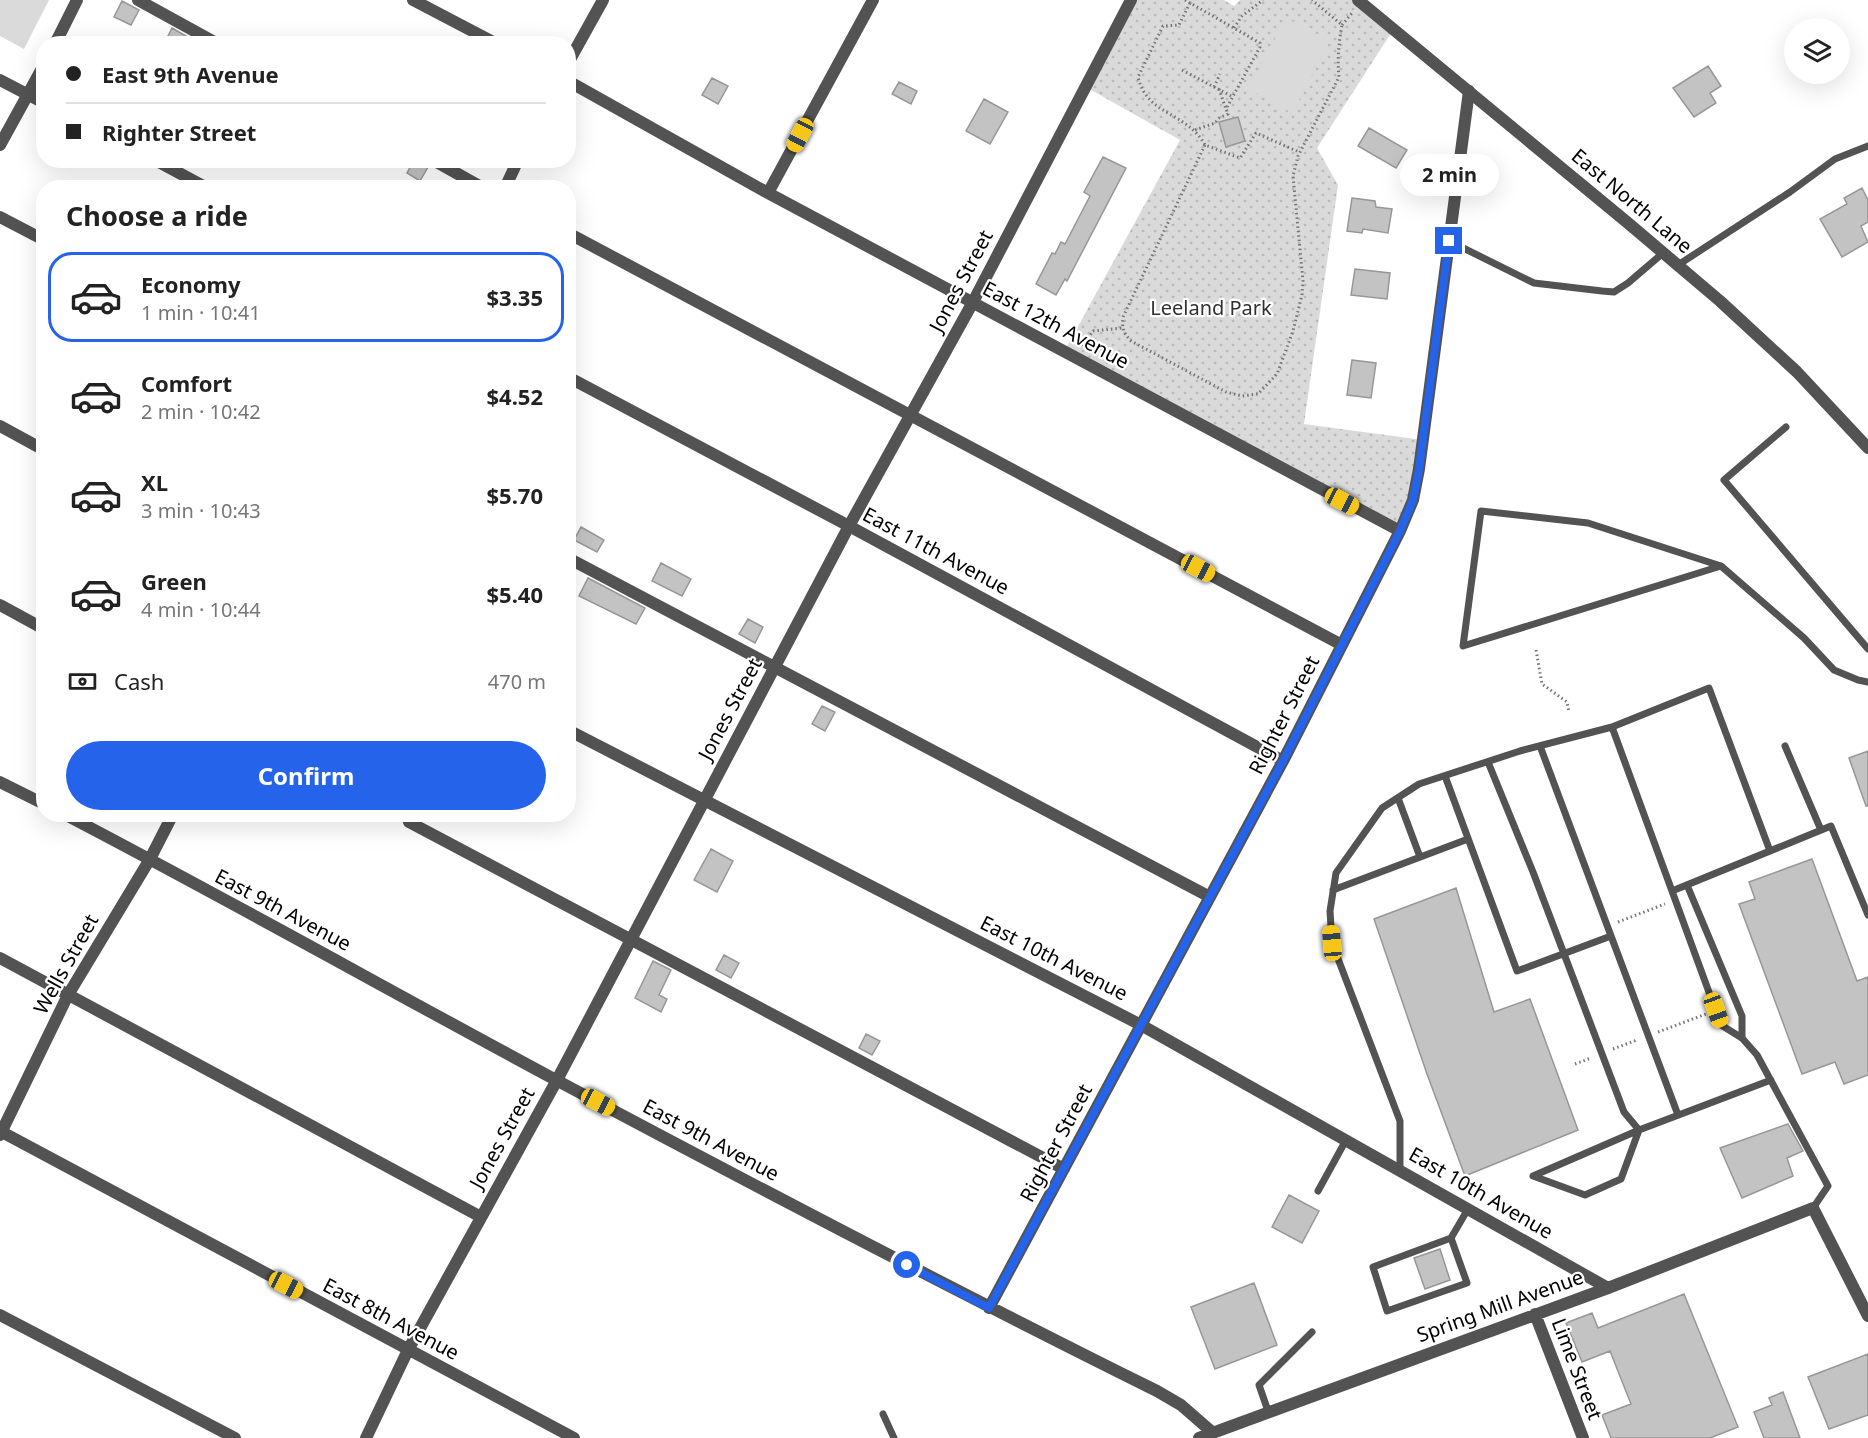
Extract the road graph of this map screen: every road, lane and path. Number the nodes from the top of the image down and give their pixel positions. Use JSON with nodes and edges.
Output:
{"nodes":[{"id":1,"x":77,"y":0,"type":"edge"},
{"id":2,"x":138,"y":0,"type":"edge"},
{"id":3,"x":413,"y":0,"type":"edge"},
{"id":4,"x":603,"y":0,"type":"edge"},
{"id":5,"x":873,"y":0,"type":"edge"},
{"id":6,"x":1131,"y":0,"type":"edge"},
{"id":7,"x":1185,"y":0,"type":"edge"},
{"id":8,"x":1263,"y":0,"type":"edge"},
{"id":9,"x":1312,"y":0,"type":"edge"},
{"id":10,"x":1358,"y":0,"type":"edge"},
{"id":11,"x":1190,"y":3,"type":"junction"},
{"id":12,"x":1234,"y":28,"type":"junction"},
{"id":13,"x":59,"y":36,"type":"edge"},
{"id":14,"x":203,"y":36,"type":"edge"},
{"id":15,"x":482,"y":36,"type":"edge"},
{"id":16,"x":576,"y":49,"type":"edge"},
{"id":17,"x":1182,"y":70,"type":"dead end"},
{"id":18,"x":1220,"y":74,"type":"dead end"},
{"id":19,"x":0,"y":80,"type":"edge"},
{"id":20,"x":36,"y":80,"type":"edge"},
{"id":21,"x":576,"y":85,"type":"edge"},
{"id":22,"x":1214,"y":87,"type":"junction"},
{"id":23,"x":1219,"y":89,"type":"junction"},
{"id":24,"x":1469,"y":91,"type":"junction"},
{"id":25,"x":28,"y":95,"type":"junction"},
{"id":26,"x":1233,"y":97,"type":"junction"},
{"id":27,"x":36,"y":99,"type":"edge"},
{"id":28,"x":1226,"y":110,"type":"junction"},
{"id":29,"x":1195,"y":130,"type":"junction"},
{"id":30,"x":0,"y":145,"type":"edge"},
{"id":31,"x":1205,"y":145,"type":"junction"},
{"id":32,"x":1868,"y":146,"type":"edge"},
{"id":33,"x":1300,"y":153,"type":"junction"},
{"id":34,"x":170,"y":168,"type":"edge"},
{"id":35,"x":447,"y":168,"type":"edge"},
{"id":36,"x":192,"y":180,"type":"edge"},
{"id":37,"x":469,"y":180,"type":"edge"},
{"id":38,"x":768,"y":193,"type":"junction"},
{"id":39,"x":0,"y":218,"type":"edge"},
{"id":40,"x":36,"y":236,"type":"edge"},
{"id":41,"x":576,"y":237,"type":"edge"},
{"id":42,"x":1449,"y":241,"type":"junction"},
{"id":43,"x":1664,"y":253,"type":"junction"},
{"id":44,"x":1678,"y":265,"type":"junction"},
{"id":45,"x":973,"y":302,"type":"junction"},
{"id":46,"x":1122,"y":328,"type":"junction"},
{"id":47,"x":1076,"y":358,"type":"junction"},
{"id":48,"x":576,"y":381,"type":"edge"},
{"id":49,"x":910,"y":415,"type":"junction"},
{"id":50,"x":0,"y":426,"type":"edge"},
{"id":51,"x":1786,"y":427,"type":"dead end"},
{"id":52,"x":36,"y":446,"type":"edge"},
{"id":53,"x":1868,"y":448,"type":"edge"},
{"id":54,"x":849,"y":526,"type":"junction"},
{"id":55,"x":1400,"y":531,"type":"junction"},
{"id":56,"x":576,"y":562,"type":"edge"},
{"id":57,"x":1721,"y":566,"type":"junction"},
{"id":58,"x":0,"y":605,"type":"edge"},
{"id":59,"x":36,"y":625,"type":"edge"},
{"id":60,"x":1342,"y":645,"type":"junction"},
{"id":61,"x":1868,"y":649,"type":"edge"},
{"id":62,"x":1536,"y":650,"type":"dead end"},
{"id":63,"x":775,"y":666,"type":"junction"},
{"id":64,"x":1868,"y":682,"type":"edge"},
{"id":65,"x":1569,"y":712,"type":"dead end"},
{"id":66,"x":1612,"y":727,"type":"junction"},
{"id":67,"x":576,"y":734,"type":"edge"},
{"id":68,"x":1540,"y":746,"type":"junction"},
{"id":69,"x":1785,"y":746,"type":"dead end"},
{"id":70,"x":1283,"y":761,"type":"junction"},
{"id":71,"x":1488,"y":762,"type":"junction"},
{"id":72,"x":1444,"y":776,"type":"junction"},
{"id":73,"x":0,"y":782,"type":"edge"},
{"id":74,"x":1398,"y":798,"type":"junction"},
{"id":75,"x":36,"y":800,"type":"edge"},
{"id":76,"x":703,"y":801,"type":"junction"},
{"id":77,"x":79,"y":822,"type":"edge"},
{"id":78,"x":168,"y":822,"type":"edge"},
{"id":79,"x":409,"y":822,"type":"dead end"},
{"id":80,"x":1821,"y":830,"type":"junction"},
{"id":81,"x":1468,"y":839,"type":"junction"},
{"id":82,"x":1770,"y":850,"type":"junction"},
{"id":83,"x":1420,"y":857,"type":"junction"},
{"id":84,"x":150,"y":859,"type":"junction"},
{"id":85,"x":1687,"y":885,"type":"junction"},
{"id":86,"x":1333,"y":890,"type":"junction"},
{"id":87,"x":1672,"y":891,"type":"junction"},
{"id":88,"x":1210,"y":897,"type":"junction"},
{"id":89,"x":1676,"y":901,"type":"junction"},
{"id":90,"x":1868,"y":915,"type":"edge"},
{"id":91,"x":1614,"y":924,"type":"dead end"},
{"id":92,"x":1611,"y":936,"type":"junction"},
{"id":93,"x":630,"y":941,"type":"junction"},
{"id":94,"x":1564,"y":954,"type":"junction"},
{"id":95,"x":0,"y":958,"type":"edge"},
{"id":96,"x":68,"y":995,"type":"junction"},
{"id":97,"x":1716,"y":1010,"type":"junction"},
{"id":98,"x":1141,"y":1025,"type":"junction"},
{"id":99,"x":1656,"y":1033,"type":"dead end"},
{"id":100,"x":1742,"y":1038,"type":"junction"},
{"id":101,"x":1637,"y":1041,"type":"dead end"},
{"id":102,"x":1609,"y":1051,"type":"dead end"},
{"id":103,"x":1591,"y":1058,"type":"dead end"},
{"id":104,"x":1575,"y":1064,"type":"dead end"},
{"id":105,"x":557,"y":1080,"type":"junction"},
{"id":106,"x":1771,"y":1080,"type":"junction"},
{"id":107,"x":1678,"y":1115,"type":"junction"},
{"id":108,"x":1639,"y":1130,"type":"junction"},
{"id":109,"x":1,"y":1133,"type":"edge"},
{"id":110,"x":1346,"y":1140,"type":"junction"},
{"id":111,"x":1064,"y":1169,"type":"junction"},
{"id":112,"x":1400,"y":1169,"type":"junction"},
{"id":113,"x":1318,"y":1191,"type":"dead end"},
{"id":114,"x":1813,"y":1208,"type":"junction"},
{"id":115,"x":1468,"y":1209,"type":"junction"},
{"id":116,"x":481,"y":1217,"type":"junction"},
{"id":117,"x":1451,"y":1238,"type":"junction"},
{"id":118,"x":1608,"y":1288,"type":"junction"},
{"id":119,"x":989,"y":1308,"type":"junction"},
{"id":120,"x":1535,"y":1314,"type":"junction"},
{"id":121,"x":0,"y":1315,"type":"edge"},
{"id":122,"x":1868,"y":1316,"type":"edge"},
{"id":123,"x":1312,"y":1332,"type":"dead end"},
{"id":124,"x":408,"y":1350,"type":"junction"},
{"id":125,"x":1268,"y":1411,"type":"junction"},
{"id":126,"x":883,"y":1414,"type":"dead end"},
{"id":127,"x":1212,"y":1432,"type":"junction"},
{"id":128,"x":234,"y":1438,"type":"edge"},
{"id":129,"x":366,"y":1438,"type":"edge"},
{"id":130,"x":573,"y":1438,"type":"edge"},
{"id":131,"x":894,"y":1438,"type":"edge"},
{"id":132,"x":1199,"y":1438,"type":"edge"},
{"id":133,"x":1583,"y":1438,"type":"edge"}],
"edges":[{"from":1,"to":13,"type":"street"},
{"from":2,"to":14,"type":"street"},
{"from":3,"to":15,"type":"street"},
{"from":4,"to":16,"type":"street"},
{"from":5,"to":38,"type":"street"},
{"from":6,"to":45,"type":"street","name":"Jones Street"},
{"from":7,"to":11,"type":"path"},
{"from":8,"to":12,"type":"path"},
{"from":9,"to":33,"type":"path"},
{"from":10,"to":24,"type":"street","name":"East North Lane"},
{"from":11,"to":12,"type":"path"},
{"from":11,"to":29,"type":"path"},
{"from":12,"to":26,"type":"path"},
{"from":17,"to":22,"type":"path"},
{"from":18,"to":22,"type":"path"},
{"from":19,"to":25,"type":"street"},
{"from":20,"to":25,"type":"street"},
{"from":21,"to":38,"type":"street","name":"East 12th Avenue"},
{"from":22,"to":23,"type":"path"},
{"from":23,"to":26,"type":"path"},
{"from":23,"to":28,"type":"path"},
{"from":24,"to":42,"type":"street","name":"Righter Street"},
{"from":24,"to":43,"type":"street","name":"East North Lane"},
{"from":25,"to":27,"type":"street"},
{"from":25,"to":30,"type":"street"},
{"from":26,"to":28,"type":"path"},
{"from":28,"to":29,"type":"path"},
{"from":29,"to":31,"type":"path"},
{"from":31,"to":33,"type":"path"},
{"from":31,"to":46,"type":"path"},
{"from":32,"to":44,"type":"lane"},
{"from":33,"to":46,"type":"path"},
{"from":34,"to":36,"type":"street"},
{"from":35,"to":37,"type":"street"},
{"from":38,"to":45,"type":"street","name":"East 12th Avenue"},
{"from":39,"to":40,"type":"street"},
{"from":41,"to":49,"type":"street"},
{"from":42,"to":43,"type":"lane"},
{"from":42,"to":55,"type":"street","name":"Righter Street"},
{"from":43,"to":44,"type":"street","name":"East North Lane"},
{"from":44,"to":53,"type":"street","name":"East North Lane"},
{"from":45,"to":47,"type":"street","name":"East 12th Avenue"},
{"from":45,"to":49,"type":"street","name":"Jones Street"},
{"from":46,"to":47,"type":"path"},
{"from":47,"to":55,"type":"street","name":"East 12th Avenue"},
{"from":48,"to":54,"type":"street","name":"East 11th Avenue"},
{"from":49,"to":54,"type":"street","name":"Jones Street"},
{"from":49,"to":60,"type":"street"},
{"from":50,"to":52,"type":"street"},
{"from":51,"to":61,"type":"lane"},
{"from":54,"to":63,"type":"street","name":"Jones Street"},
{"from":54,"to":70,"type":"street","name":"East 11th Avenue"},
{"from":55,"to":60,"type":"street","name":"Righter Street"},
{"from":56,"to":63,"type":"street"},
{"from":57,"to":57,"type":"lane"},
{"from":57,"to":64,"type":"lane"},
{"from":58,"to":59,"type":"street"},
{"from":60,"to":70,"type":"street","name":"Righter Street"},
{"from":62,"to":65,"type":"path"},
{"from":63,"to":76,"type":"street","name":"Jones Street"},
{"from":63,"to":88,"type":"street"},
{"from":66,"to":68,"type":"lane"},
{"from":66,"to":82,"type":"lane"},
{"from":66,"to":87,"type":"lane"},
{"from":67,"to":76,"type":"street","name":"East 10th Avenue"},
{"from":68,"to":71,"type":"lane"},
{"from":68,"to":92,"type":"lane"},
{"from":69,"to":80,"type":"lane"},
{"from":70,"to":88,"type":"street","name":"Righter Street"},
{"from":71,"to":72,"type":"lane"},
{"from":71,"to":94,"type":"lane"},
{"from":72,"to":74,"type":"lane"},
{"from":72,"to":81,"type":"lane"},
{"from":73,"to":75,"type":"street"},
{"from":74,"to":83,"type":"lane"},
{"from":74,"to":86,"type":"lane"},
{"from":76,"to":93,"type":"street","name":"Jones Street"},
{"from":76,"to":98,"type":"street","name":"East 10th Avenue"},
{"from":77,"to":84,"type":"street","name":"East 9th Avenue"},
{"from":78,"to":84,"type":"street","name":"Wells Street"},
{"from":79,"to":93,"type":"street"},
{"from":80,"to":82,"type":"lane"},
{"from":80,"to":90,"type":"lane"},
{"from":81,"to":83,"type":"lane"},
{"from":81,"to":94,"type":"lane"},
{"from":82,"to":85,"type":"lane"},
{"from":83,"to":86,"type":"lane"},
{"from":84,"to":96,"type":"street","name":"Wells Street"},
{"from":84,"to":105,"type":"street","name":"East 9th Avenue"},
{"from":85,"to":87,"type":"lane"},
{"from":85,"to":100,"type":"lane"},
{"from":86,"to":112,"type":"lane"},
{"from":87,"to":89,"type":"lane"},
{"from":88,"to":98,"type":"street","name":"Righter Street"},
{"from":89,"to":91,"type":"path"},
{"from":89,"to":97,"type":"lane"},
{"from":92,"to":94,"type":"lane"},
{"from":92,"to":107,"type":"lane"},
{"from":93,"to":105,"type":"street","name":"Jones Street"},
{"from":93,"to":111,"type":"street"},
{"from":94,"to":108,"type":"lane"},
{"from":95,"to":96,"type":"street"},
{"from":96,"to":109,"type":"street","name":"Wells Street"},
{"from":96,"to":116,"type":"street"},
{"from":97,"to":99,"type":"path"},
{"from":97,"to":100,"type":"lane"},
{"from":98,"to":110,"type":"street","name":"East 10th Avenue"},
{"from":98,"to":111,"type":"street","name":"Righter Street"},
{"from":100,"to":106,"type":"lane"},
{"from":101,"to":102,"type":"path"},
{"from":103,"to":104,"type":"path"},
{"from":105,"to":116,"type":"street","name":"Jones Street"},
{"from":105,"to":119,"type":"street","name":"East 9th Avenue"},
{"from":106,"to":107,"type":"lane"},
{"from":106,"to":114,"type":"lane"},
{"from":107,"to":108,"type":"lane"},
{"from":108,"to":108,"type":"lane"},
{"from":109,"to":124,"type":"street","name":"East 8th Avenue"},
{"from":110,"to":112,"type":"street","name":"East 10th Avenue"},
{"from":110,"to":113,"type":"lane"},
{"from":111,"to":119,"type":"street","name":"Righter Street"},
{"from":112,"to":115,"type":"street","name":"East 10th Avenue"},
{"from":114,"to":118,"type":"street","name":"Spring Mill Avenue"},
{"from":114,"to":122,"type":"street"},
{"from":115,"to":117,"type":"lane"},
{"from":115,"to":118,"type":"street","name":"East 10th Avenue"},
{"from":116,"to":124,"type":"street","name":"Jones Street"},
{"from":117,"to":117,"type":"lane"},
{"from":118,"to":120,"type":"street","name":"Spring Mill Avenue"},
{"from":119,"to":127,"type":"street","name":"East 9th Avenue"},
{"from":120,"to":125,"type":"street","name":"Spring Mill Avenue"},
{"from":120,"to":133,"type":"street","name":"Lime Street"},
{"from":121,"to":128,"type":"street"},
{"from":123,"to":125,"type":"lane"},
{"from":124,"to":129,"type":"street","name":"Jones Street"},
{"from":124,"to":130,"type":"street","name":"East 8th Avenue"},
{"from":125,"to":127,"type":"street","name":"Spring Mill Avenue"},
{"from":126,"to":131,"type":"lane"},
{"from":127,"to":132,"type":"street","name":"Spring Mill Avenue"}]}
